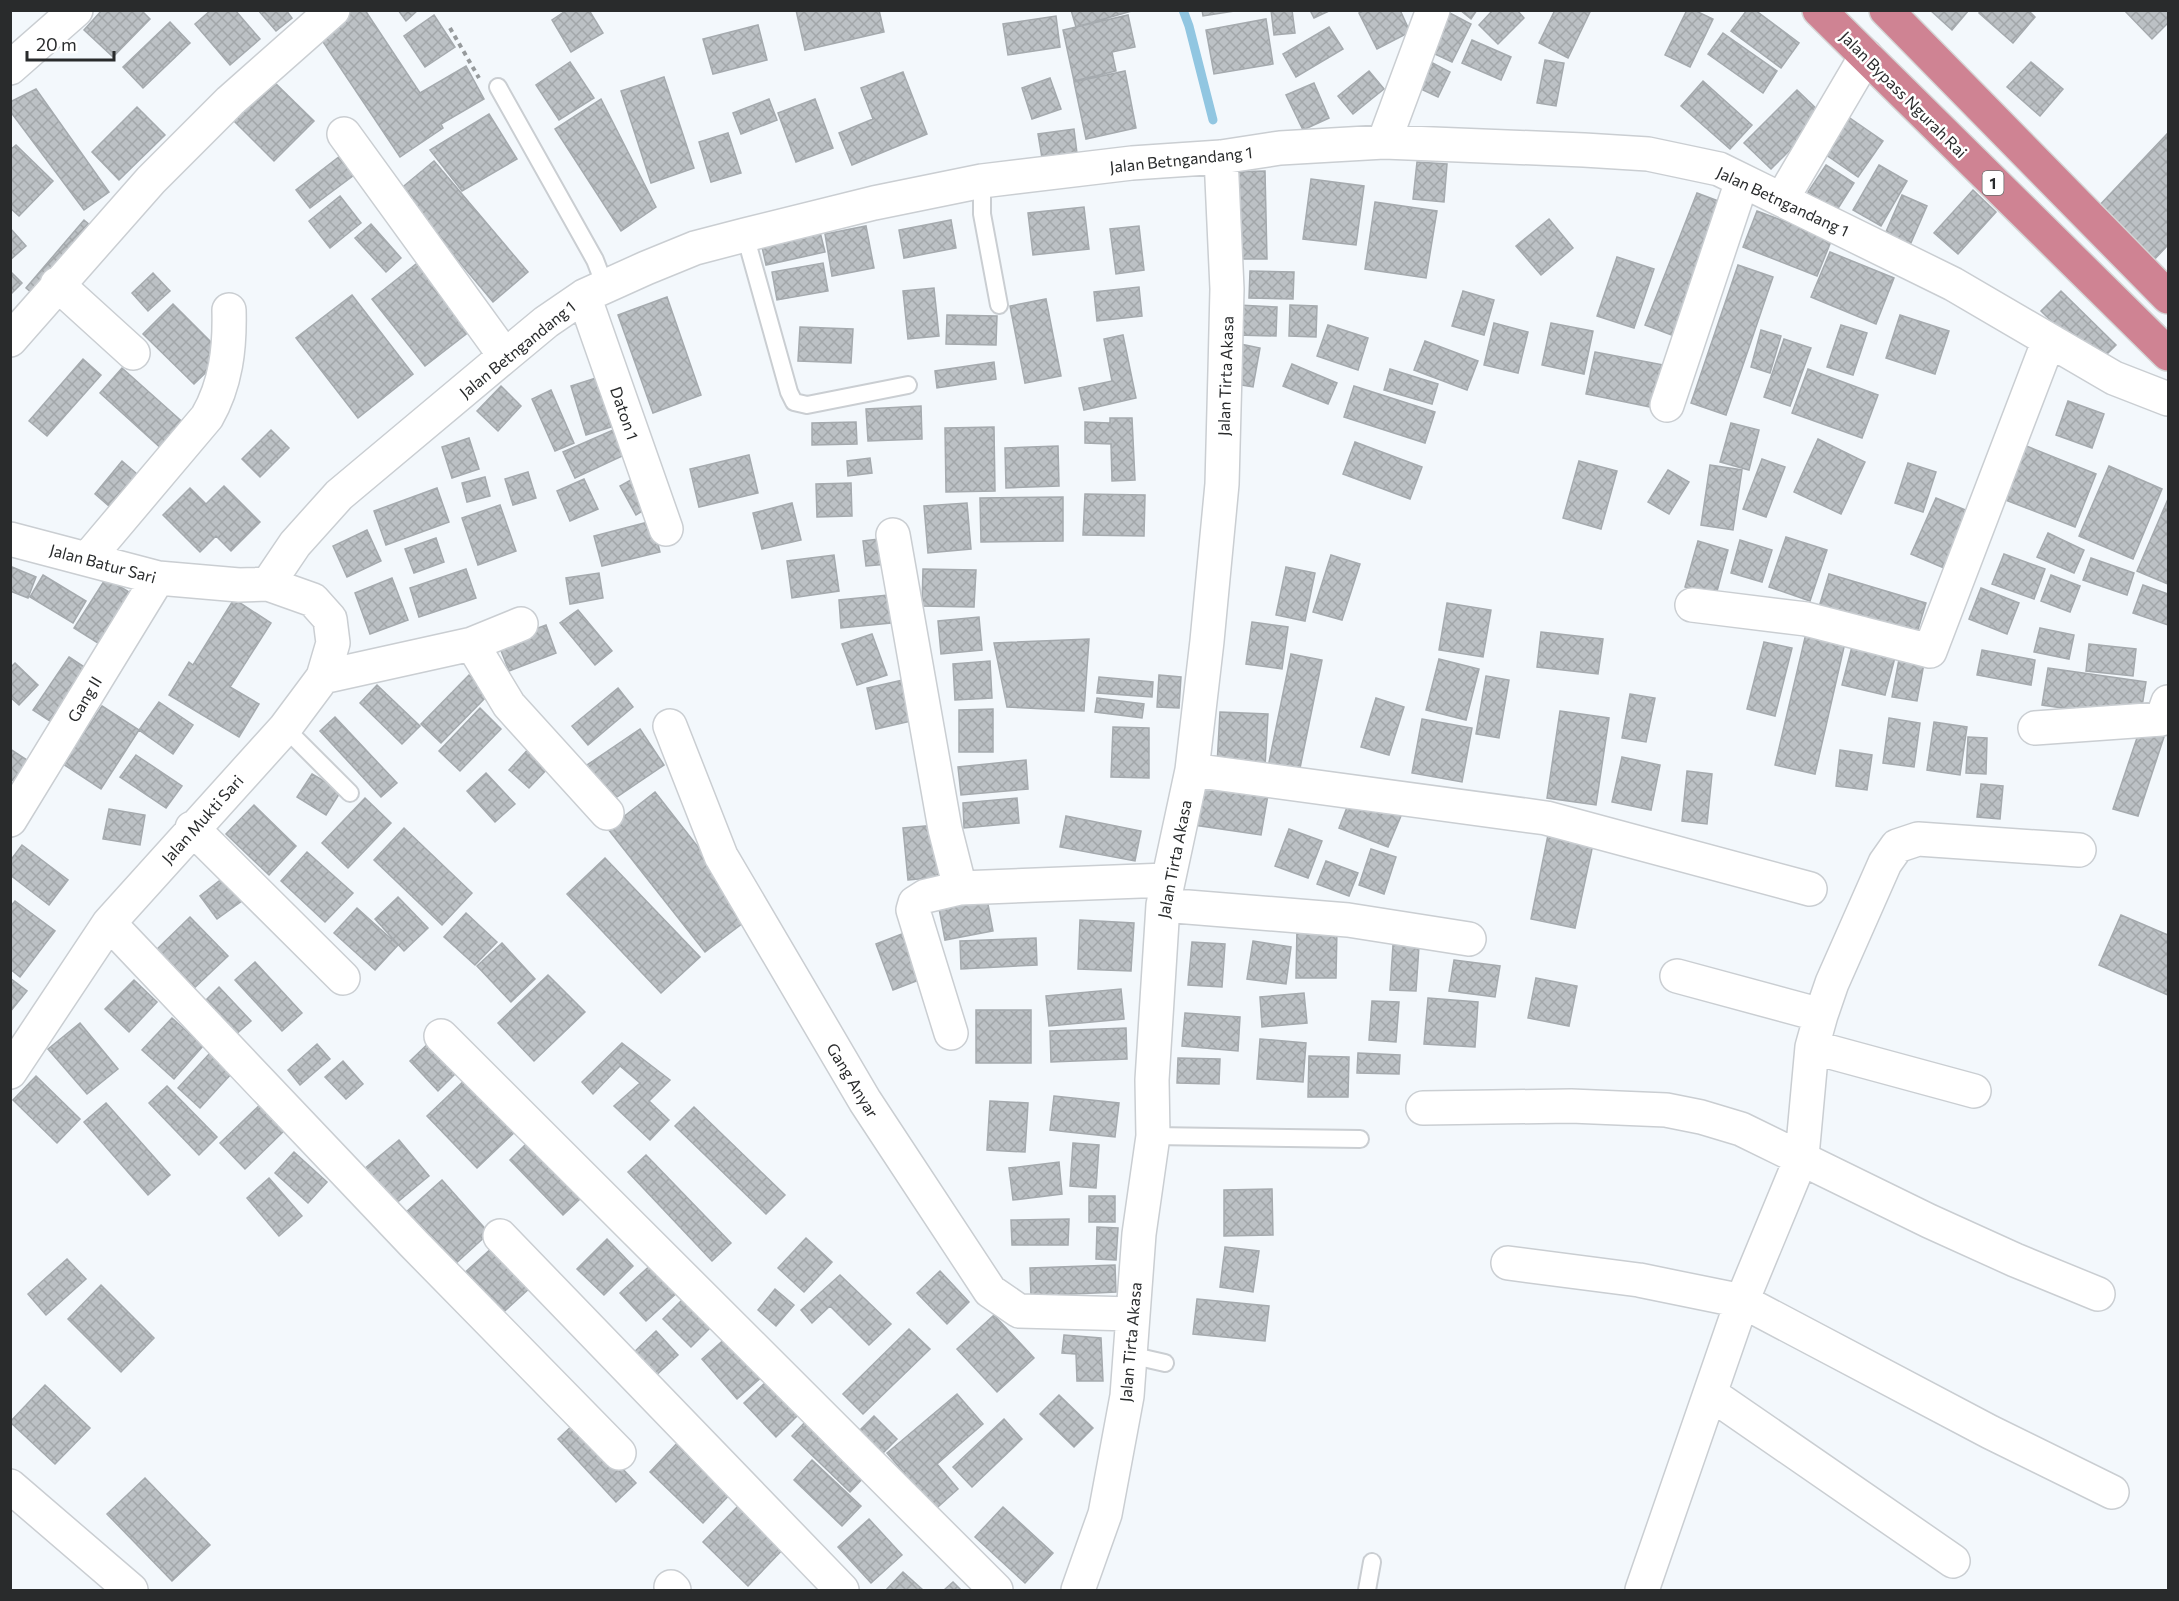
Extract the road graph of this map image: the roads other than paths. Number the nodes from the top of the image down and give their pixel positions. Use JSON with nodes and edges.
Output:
{"nodes":[{"id":1,"x":76,"y":10,"type":"edge"},
{"id":2,"x":333,"y":10,"type":"edge"},
{"id":3,"x":1433,"y":10,"type":"edge"},
{"id":4,"x":1819,"y":10,"type":"edge"},
{"id":5,"x":1899,"y":15,"type":"edge"},
{"id":6,"x":1866,"y":56,"type":"junction"},
{"id":7,"x":10,"y":68,"type":"edge"},
{"id":8,"x":498,"y":87,"type":"road end"},
{"id":9,"x":344,"y":134,"type":"dead end"},
{"id":10,"x":1384,"y":142,"type":"junction"},
{"id":11,"x":1221,"y":157,"type":"junction"},
{"id":12,"x":1742,"y":180,"type":"junction"},
{"id":13,"x":982,"y":181,"type":"junction"},
{"id":14,"x":1782,"y":199,"type":"junction"},
{"id":15,"x":745,"y":235,"type":"junction"},
{"id":16,"x":57,"y":285,"type":"junction"},
{"id":17,"x":595,"y":291,"type":"junction"},
{"id":18,"x":2169,"y":297,"type":"edge"},
{"id":19,"x":999,"y":305,"type":"dead end"},
{"id":20,"x":229,"y":310,"type":"dead end"},
{"id":21,"x":10,"y":340,"type":"edge"},
{"id":22,"x":2049,"y":340,"type":"junction"},
{"id":23,"x":133,"y":353,"type":"dead end"},
{"id":24,"x":2169,"y":354,"type":"edge"},
{"id":25,"x":504,"y":356,"type":"junction"},
{"id":26,"x":908,"y":385,"type":"dead end"},
{"id":27,"x":2169,"y":399,"type":"edge"},
{"id":28,"x":1667,"y":405,"type":"dead end"},
{"id":29,"x":666,"y":529,"type":"dead end"},
{"id":30,"x":893,"y":535,"type":"dead end"},
{"id":31,"x":10,"y":539,"type":"edge"},
{"id":32,"x":88,"y":558,"type":"junction"},
{"id":33,"x":158,"y":578,"type":"junction"},
{"id":34,"x":268,"y":584,"type":"junction"},
{"id":35,"x":1692,"y":605,"type":"dead end"},
{"id":36,"x":521,"y":624,"type":"dead end"},
{"id":37,"x":472,"y":644,"type":"junction"},
{"id":38,"x":323,"y":677,"type":"junction"},
{"id":39,"x":2169,"y":702,"type":"edge"},
{"id":40,"x":670,"y":726,"type":"dead end"},
{"id":41,"x":285,"y":728,"type":"junction"},
{"id":42,"x":2035,"y":728,"type":"dead end"},
{"id":43,"x":1192,"y":770,"type":"junction"},
{"id":44,"x":350,"y":793,"type":"dead end"},
{"id":45,"x":607,"y":813,"type":"dead end"},
{"id":46,"x":10,"y":820,"type":"edge"},
{"id":47,"x":192,"y":828,"type":"junction"},
{"id":48,"x":2079,"y":850,"type":"dead end"},
{"id":49,"x":960,"y":888,"type":"junction"},
{"id":50,"x":1810,"y":889,"type":"dead end"},
{"id":51,"x":1165,"y":893,"type":"junction"},
{"id":52,"x":109,"y":923,"type":"junction"},
{"id":53,"x":1469,"y":939,"type":"dead end"},
{"id":54,"x":1677,"y":976,"type":"dead end"},
{"id":55,"x":343,"y":978,"type":"dead end"},
{"id":56,"x":1821,"y":1015,"type":"junction"},
{"id":57,"x":951,"y":1033,"type":"dead end"},
{"id":58,"x":441,"y":1036,"type":"dead end"},
{"id":59,"x":1812,"y":1047,"type":"junction"},
{"id":60,"x":10,"y":1072,"type":"edge"},
{"id":61,"x":1974,"y":1091,"type":"dead end"},
{"id":62,"x":1423,"y":1108,"type":"dead end"},
{"id":63,"x":1152,"y":1136,"type":"junction"},
{"id":64,"x":1360,"y":1139,"type":"dead end"},
{"id":65,"x":1802,"y":1156,"type":"junction"},
{"id":66,"x":500,"y":1236,"type":"dead end"},
{"id":67,"x":1508,"y":1263,"type":"dead end"},
{"id":68,"x":2098,"y":1294,"type":"dead end"},
{"id":69,"x":1742,"y":1301,"type":"junction"},
{"id":70,"x":1132,"y":1314,"type":"junction"},
{"id":71,"x":1130,"y":1355,"type":"junction"},
{"id":72,"x":1165,"y":1363,"type":"dead end"},
{"id":73,"x":1711,"y":1394,"type":"junction"},
{"id":74,"x":619,"y":1453,"type":"dead end"},
{"id":75,"x":10,"y":1486,"type":"edge"},
{"id":76,"x":2112,"y":1492,"type":"dead end"},
{"id":77,"x":1953,"y":1561,"type":"dead end"},
{"id":78,"x":1372,"y":1562,"type":"dead end"},
{"id":79,"x":1085,"y":1588,"type":"edge"},
{"id":80,"x":131,"y":1590,"type":"edge"},
{"id":81,"x":842,"y":1590,"type":"edge"},
{"id":82,"x":996,"y":1590,"type":"edge"},
{"id":83,"x":1367,"y":1590,"type":"edge"},
{"id":84,"x":1642,"y":1590,"type":"edge"}],
"edges":[{"from":1,"to":7,"type":"street"},
{"from":2,"to":16,"type":"street"},
{"from":3,"to":10,"type":"street"},
{"from":4,"to":6,"type":"highway","name":"Jalan Bypass Ngurah Rai","number":"1"},
{"from":5,"to":18,"type":"highway"},
{"from":6,"to":14,"type":"street"},
{"from":6,"to":24,"type":"highway","name":"Jalan Bypass Ngurah Rai","number":"1"},
{"from":8,"to":17,"type":"lane"},
{"from":9,"to":25,"type":"street"},
{"from":10,"to":11,"type":"street","name":"Jalan Betngandang 1"},
{"from":10,"to":12,"type":"street","name":"Jalan Betngandang 1"},
{"from":11,"to":13,"type":"street","name":"Jalan Betngandang 1"},
{"from":11,"to":43,"type":"street","name":"Jalan Tirta Akasa"},
{"from":12,"to":14,"type":"street","name":"Jalan Betngandang 1"},
{"from":12,"to":28,"type":"street"},
{"from":13,"to":15,"type":"street","name":"Jalan Betngandang 1"},
{"from":13,"to":19,"type":"lane"},
{"from":14,"to":22,"type":"street","name":"Jalan Betngandang 1"},
{"from":15,"to":17,"type":"street","name":"Jalan Betngandang 1"},
{"from":15,"to":26,"type":"lane"},
{"from":16,"to":21,"type":"street"},
{"from":16,"to":23,"type":"street"},
{"from":17,"to":25,"type":"street","name":"Jalan Betngandang 1"},
{"from":17,"to":29,"type":"street","name":"Daton 1"},
{"from":20,"to":32,"type":"street"},
{"from":22,"to":27,"type":"street","name":"Jalan Betngandang 1"},
{"from":22,"to":35,"type":"street"},
{"from":25,"to":34,"type":"street","name":"Jalan Betngandang 1"},
{"from":30,"to":49,"type":"street"},
{"from":31,"to":32,"type":"street","name":"Jalan Batur Sari"},
{"from":32,"to":33,"type":"street","name":"Jalan Batur Sari"},
{"from":33,"to":34,"type":"street","name":"Jalan Batur Sari"},
{"from":33,"to":46,"type":"street","name":"Gang II"},
{"from":34,"to":38,"type":"street","name":"Jalan Mukti Sari"},
{"from":36,"to":37,"type":"street"},
{"from":37,"to":38,"type":"street"},
{"from":37,"to":45,"type":"street"},
{"from":38,"to":41,"type":"street","name":"Jalan Mukti Sari"},
{"from":39,"to":42,"type":"street"},
{"from":40,"to":70,"type":"street","name":"Gang Anyar"},
{"from":41,"to":44,"type":"lane"},
{"from":41,"to":47,"type":"street","name":"Jalan Mukti Sari"},
{"from":43,"to":50,"type":"street"},
{"from":43,"to":51,"type":"street","name":"Jalan Tirta Akasa"},
{"from":47,"to":52,"type":"street","name":"Jalan Mukti Sari"},
{"from":47,"to":55,"type":"street"},
{"from":48,"to":56,"type":"street"},
{"from":49,"to":51,"type":"street"},
{"from":49,"to":57,"type":"street"},
{"from":51,"to":53,"type":"street"},
{"from":51,"to":63,"type":"street","name":"Jalan Tirta Akasa"},
{"from":52,"to":60,"type":"street","name":"Jalan Mukti Sari"},
{"from":52,"to":74,"type":"street"},
{"from":54,"to":56,"type":"street"},
{"from":56,"to":59,"type":"street"},
{"from":58,"to":82,"type":"street"},
{"from":59,"to":61,"type":"street"},
{"from":59,"to":65,"type":"street"},
{"from":62,"to":65,"type":"street"},
{"from":63,"to":64,"type":"lane"},
{"from":63,"to":70,"type":"street","name":"Jalan Tirta Akasa"},
{"from":65,"to":68,"type":"street"},
{"from":65,"to":69,"type":"street"},
{"from":66,"to":81,"type":"street"},
{"from":67,"to":69,"type":"street"},
{"from":69,"to":73,"type":"street"},
{"from":69,"to":76,"type":"street"},
{"from":70,"to":71,"type":"street","name":"Jalan Tirta Akasa"},
{"from":71,"to":72,"type":"lane"},
{"from":71,"to":79,"type":"street","name":"Jalan Tirta Akasa"},
{"from":73,"to":77,"type":"street"},
{"from":73,"to":84,"type":"street"},
{"from":75,"to":80,"type":"street"},
{"from":78,"to":83,"type":"lane"}]}
